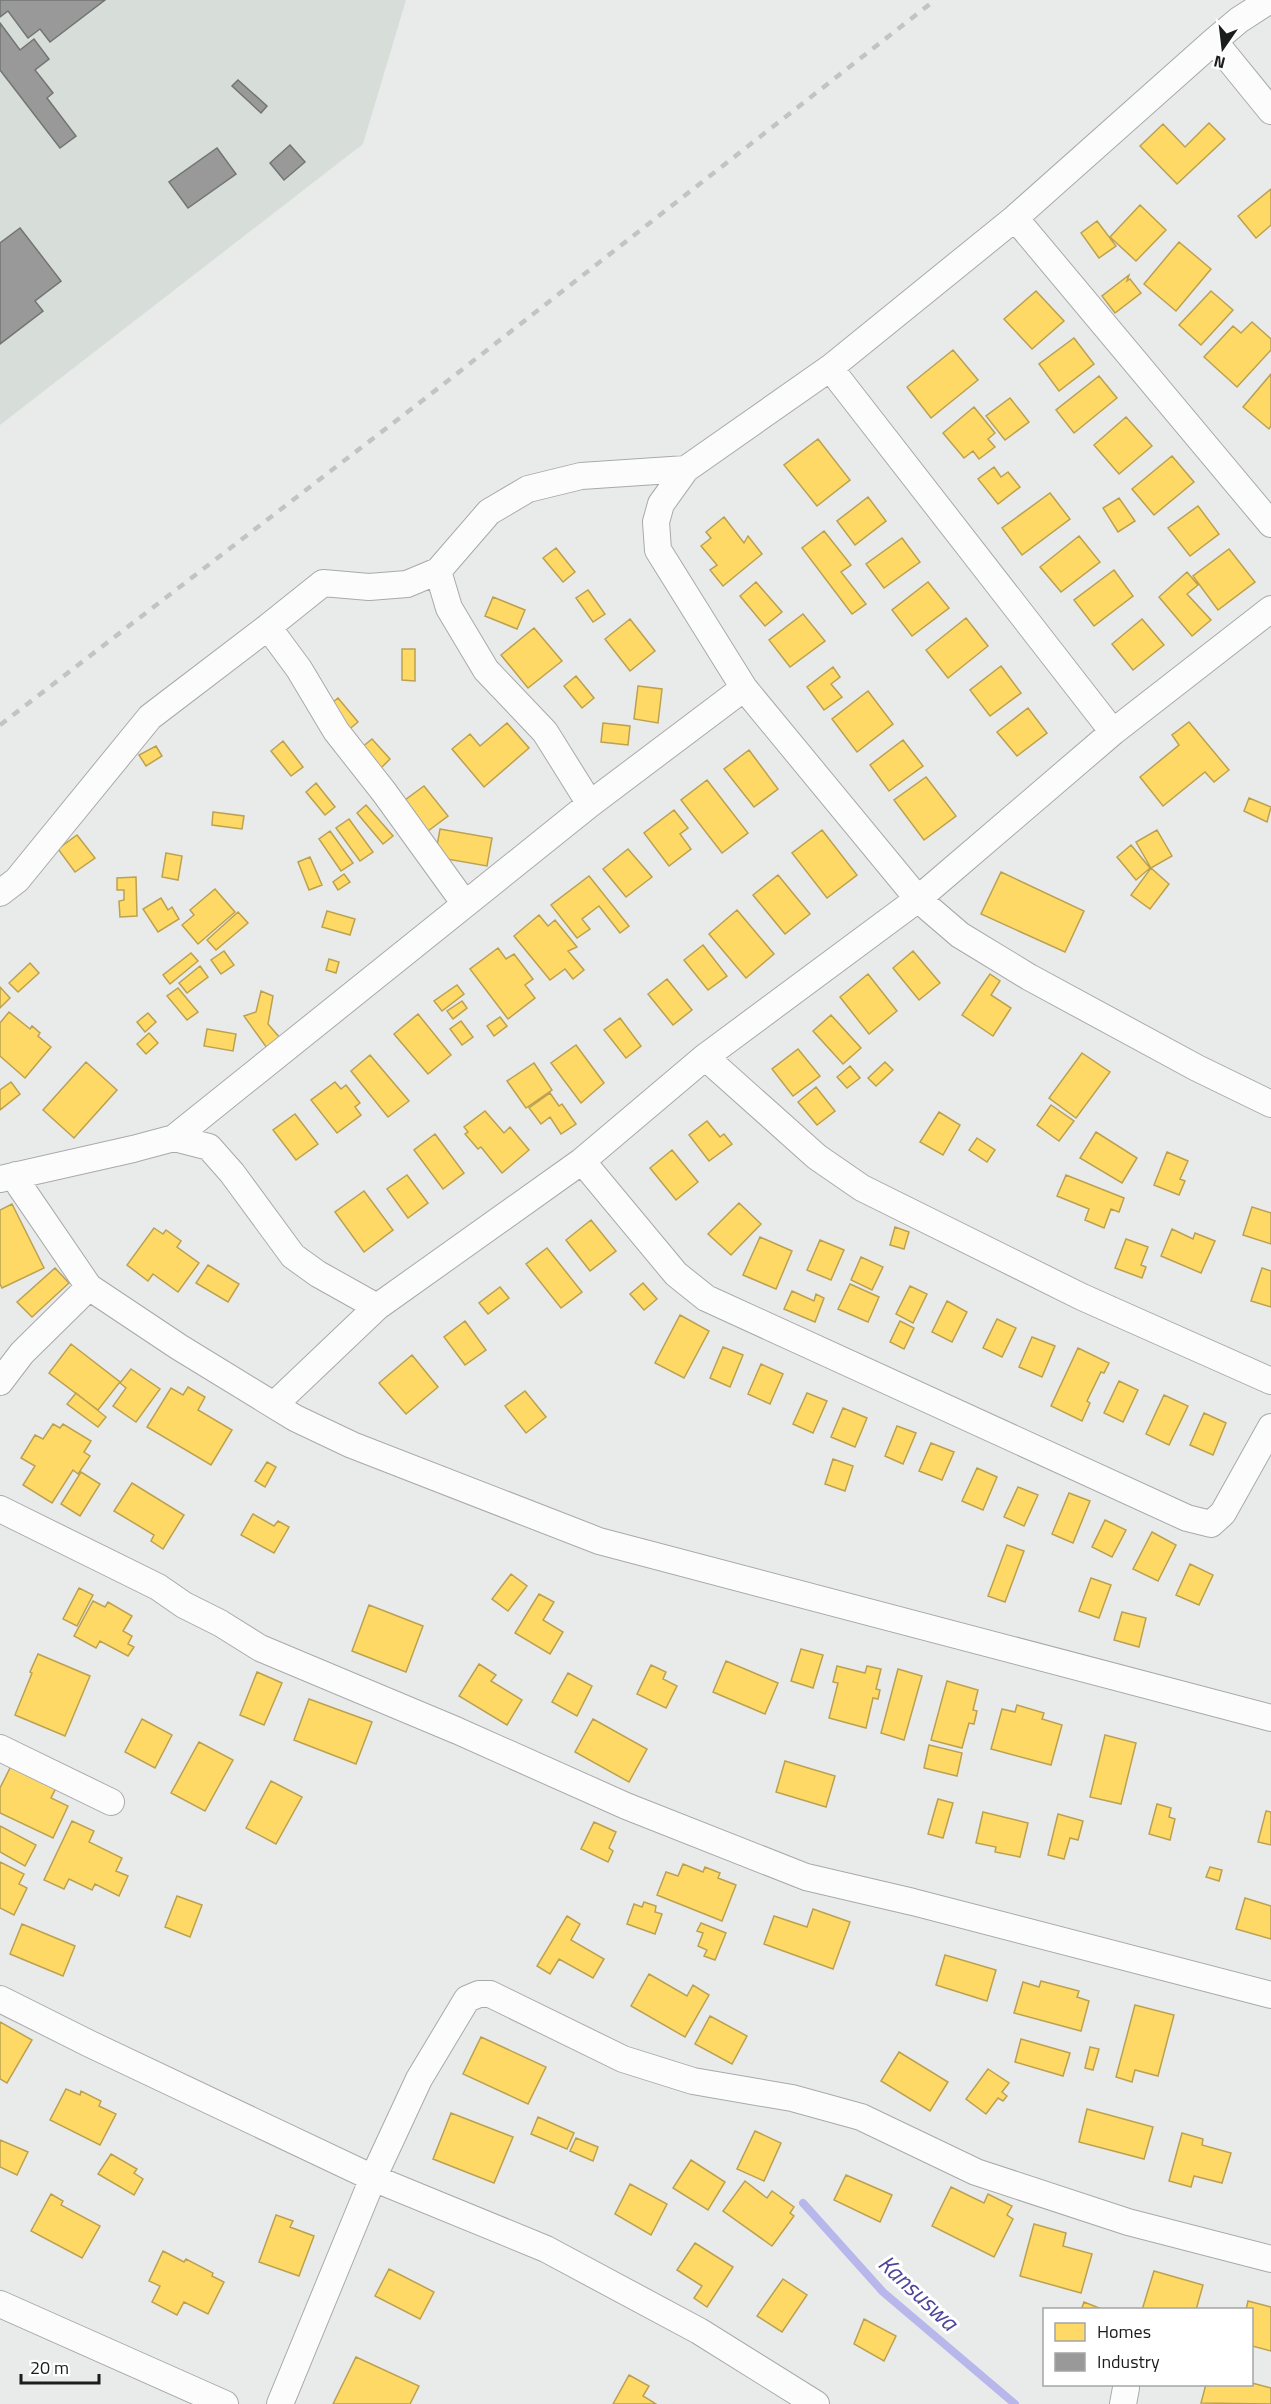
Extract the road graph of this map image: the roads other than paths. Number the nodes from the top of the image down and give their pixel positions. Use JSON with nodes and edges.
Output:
{"nodes":[{"id":1,"x":1270,"y":0,"type":"edge"},
{"id":2,"x":1214,"y":41,"type":"junction"},
{"id":3,"x":1271,"y":111,"type":"edge"},
{"id":4,"x":1015,"y":218,"type":"junction"},
{"id":5,"x":830,"y":368,"type":"junction"},
{"id":6,"x":686,"y":469,"type":"junction"},
{"id":7,"x":1271,"y":524,"type":"edge"},
{"id":8,"x":438,"y":571,"type":"junction"},
{"id":9,"x":1271,"y":609,"type":"edge"},
{"id":10,"x":268,"y":627,"type":"junction"},
{"id":11,"x":744,"y":688,"type":"junction"},
{"id":12,"x":1113,"y":732,"type":"junction"},
{"id":13,"x":590,"y":804,"type":"junction"},
{"id":14,"x":0,"y":893,"type":"edge"},
{"id":15,"x":918,"y":899,"type":"junction"},
{"id":16,"x":465,"y":904,"type":"junction"},
{"id":17,"x":705,"y":1057,"type":"junction"},
{"id":18,"x":1271,"y":1104,"type":"edge"},
{"id":19,"x":174,"y":1138,"type":"junction"},
{"id":20,"x":582,"y":1161,"type":"junction"},
{"id":21,"x":8,"y":1177,"type":"edge"},
{"id":22,"x":89,"y":1287,"type":"junction"},
{"id":23,"x":377,"y":1307,"type":"junction"},
{"id":24,"x":1271,"y":1381,"type":"edge"},
{"id":25,"x":0,"y":1382,"type":"edge"},
{"id":26,"x":274,"y":1405,"type":"junction"},
{"id":27,"x":1271,"y":1426,"type":"edge"},
{"id":28,"x":0,"y":1509,"type":"edge"},
{"id":29,"x":1271,"y":1718,"type":"edge"},
{"id":30,"x":0,"y":1749,"type":"edge"},
{"id":31,"x":111,"y":1802,"type":"dead end"},
{"id":32,"x":1271,"y":1995,"type":"edge"},
{"id":33,"x":0,"y":1999,"type":"edge"},
{"id":34,"x":373,"y":2178,"type":"junction"},
{"id":35,"x":1271,"y":2259,"type":"edge"},
{"id":36,"x":0,"y":2304,"type":"edge"},
{"id":37,"x":225,"y":2404,"type":"edge"},
{"id":38,"x":280,"y":2404,"type":"edge"},
{"id":39,"x":816,"y":2404,"type":"edge"}],
"edges":[{"from":1,"to":2,"type":"street"},
{"from":2,"to":3,"type":"street"},
{"from":2,"to":4,"type":"street"},
{"from":4,"to":5,"type":"street"},
{"from":4,"to":7,"type":"street"},
{"from":5,"to":6,"type":"street"},
{"from":5,"to":12,"type":"street"},
{"from":6,"to":8,"type":"street"},
{"from":6,"to":11,"type":"street"},
{"from":8,"to":10,"type":"street"},
{"from":8,"to":13,"type":"street"},
{"from":9,"to":12,"type":"street"},
{"from":10,"to":14,"type":"street"},
{"from":10,"to":16,"type":"street"},
{"from":11,"to":13,"type":"street"},
{"from":11,"to":15,"type":"street"},
{"from":12,"to":15,"type":"street"},
{"from":13,"to":16,"type":"street"},
{"from":15,"to":17,"type":"street"},
{"from":15,"to":18,"type":"street"},
{"from":16,"to":19,"type":"street"},
{"from":17,"to":20,"type":"street"},
{"from":17,"to":24,"type":"street"},
{"from":19,"to":21,"type":"street"},
{"from":19,"to":23,"type":"street"},
{"from":20,"to":23,"type":"street"},
{"from":20,"to":27,"type":"street"},
{"from":21,"to":22,"type":"street"},
{"from":22,"to":25,"type":"street"},
{"from":22,"to":26,"type":"street"},
{"from":23,"to":26,"type":"street"},
{"from":26,"to":29,"type":"street"},
{"from":28,"to":32,"type":"street"},
{"from":30,"to":31,"type":"street"},
{"from":33,"to":34,"type":"street"},
{"from":34,"to":35,"type":"street"},
{"from":34,"to":38,"type":"street"},
{"from":34,"to":39,"type":"street"},
{"from":36,"to":37,"type":"street"}]}
